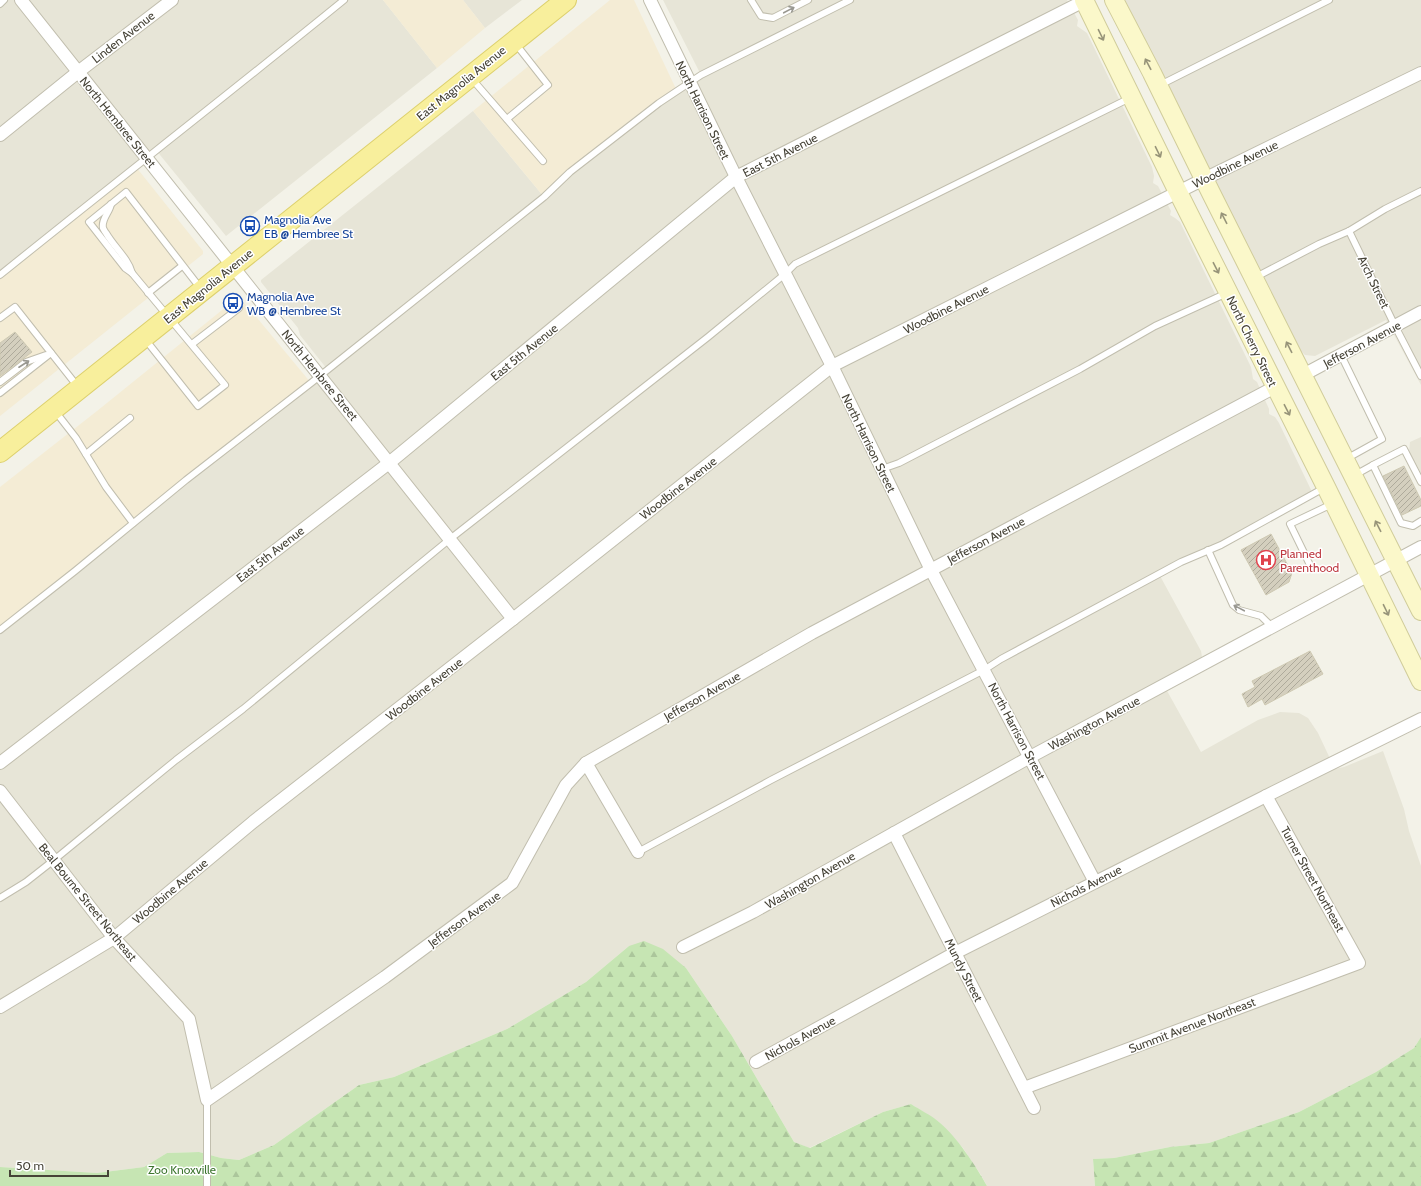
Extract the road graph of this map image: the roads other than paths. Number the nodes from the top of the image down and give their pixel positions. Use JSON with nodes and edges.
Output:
{"nodes":[{"id":1,"x":4,"y":0,"type":"edge"},
{"id":2,"x":21,"y":0,"type":"edge"},
{"id":3,"x":172,"y":0,"type":"edge"},
{"id":4,"x":344,"y":0,"type":"edge"},
{"id":5,"x":566,"y":0,"type":"edge"},
{"id":6,"x":650,"y":0,"type":"edge"},
{"id":7,"x":751,"y":0,"type":"edge"},
{"id":8,"x":808,"y":0,"type":"edge"},
{"id":9,"x":850,"y":0,"type":"edge"},
{"id":10,"x":1084,"y":0,"type":"edge"},
{"id":11,"x":1114,"y":0,"type":"edge"},
{"id":12,"x":1328,"y":0,"type":"edge"},
{"id":13,"x":0,"y":4,"type":"edge"},
{"id":14,"x":514,"y":41,"type":"junction"},
{"id":15,"x":78,"y":72,"type":"junction"},
{"id":16,"x":1421,"y":73,"type":"edge"},
{"id":17,"x":470,"y":76,"type":"junction"},
{"id":18,"x":690,"y":82,"type":"junction"},
{"id":19,"x":1158,"y":85,"type":"junction"},
{"id":20,"x":1132,"y":97,"type":"junction"},
{"id":21,"x":506,"y":119,"type":"junction"},
{"id":22,"x":0,"y":135,"type":"edge"},
{"id":23,"x":147,"y":158,"type":"junction"},
{"id":24,"x":543,"y":161,"type":"dead end"},
{"id":25,"x":736,"y":177,"type":"junction"},
{"id":26,"x":1204,"y":179,"type":"junction"},
{"id":27,"x":1421,"y":191,"type":"edge"},
{"id":28,"x":1178,"y":192,"type":"junction"},
{"id":29,"x":111,"y":204,"type":"junction"},
{"id":30,"x":1349,"y":231,"type":"junction"},
{"id":31,"x":182,"y":266,"type":"junction"},
{"id":32,"x":232,"y":266,"type":"junction"},
{"id":33,"x":132,"y":273,"type":"junction"},
{"id":34,"x":785,"y":274,"type":"junction"},
{"id":35,"x":0,"y":275,"type":"edge"},
{"id":36,"x":1254,"y":278,"type":"junction"},
{"id":37,"x":202,"y":290,"type":"junction"},
{"id":38,"x":1228,"y":292,"type":"junction"},
{"id":39,"x":148,"y":293,"type":"junction"},
{"id":40,"x":239,"y":308,"type":"dead end"},
{"id":41,"x":1421,"y":312,"type":"edge"},
{"id":42,"x":169,"y":316,"type":"junction"},
{"id":43,"x":0,"y":318,"type":"edge"},
{"id":44,"x":1394,"y":326,"type":"junction"},
{"id":45,"x":144,"y":338,"type":"junction"},
{"id":46,"x":192,"y":344,"type":"junction"},
{"id":47,"x":51,"y":353,"type":"junction"},
{"id":48,"x":1341,"y":355,"type":"junction"},
{"id":49,"x":832,"y":366,"type":"junction"},
{"id":50,"x":1303,"y":375,"type":"junction"},
{"id":51,"x":320,"y":376,"type":"junction"},
{"id":52,"x":1421,"y":376,"type":"edge"},
{"id":53,"x":0,"y":382,"type":"edge"},
{"id":54,"x":1275,"y":387,"type":"junction"},
{"id":55,"x":79,"y":388,"type":"junction"},
{"id":56,"x":0,"y":393,"type":"edge"},
{"id":57,"x":54,"y":409,"type":"junction"},
{"id":58,"x":130,"y":418,"type":"dead end"},
{"id":59,"x":1,"y":449,"type":"edge"},
{"id":60,"x":86,"y":454,"type":"junction"},
{"id":61,"x":1345,"y":459,"type":"junction"},
{"id":62,"x":389,"y":462,"type":"junction"},
{"id":63,"x":1373,"y":465,"type":"junction"},
{"id":64,"x":882,"y":469,"type":"junction"},
{"id":65,"x":1353,"y":476,"type":"junction"},
{"id":66,"x":1421,"y":482,"type":"edge"},
{"id":67,"x":1326,"y":487,"type":"junction"},
{"id":68,"x":1333,"y":503,"type":"junction"},
{"id":69,"x":1421,"y":521,"type":"edge"},
{"id":70,"x":134,"y":523,"type":"junction"},
{"id":71,"x":450,"y":539,"type":"junction"},
{"id":72,"x":1421,"y":547,"type":"edge"},
{"id":73,"x":1208,"y":550,"type":"junction"},
{"id":74,"x":1396,"y":560,"type":"junction"},
{"id":75,"x":1310,"y":565,"type":"dead end"},
{"id":76,"x":931,"y":570,"type":"junction"},
{"id":77,"x":1368,"y":575,"type":"junction"},
{"id":78,"x":1421,"y":611,"type":"edge"},
{"id":79,"x":513,"y":619,"type":"junction"},
{"id":80,"x":1272,"y":627,"type":"junction"},
{"id":81,"x":0,"y":630,"type":"edge"},
{"id":82,"x":984,"y":670,"type":"junction"},
{"id":83,"x":1421,"y":681,"type":"edge"},
{"id":84,"x":1421,"y":719,"type":"edge"},
{"id":85,"x":1030,"y":757,"type":"junction"},
{"id":86,"x":0,"y":763,"type":"edge"},
{"id":87,"x":586,"y":763,"type":"junction"},
{"id":88,"x":0,"y":791,"type":"edge"},
{"id":89,"x":1266,"y":796,"type":"junction"},
{"id":90,"x":894,"y":833,"type":"junction"},
{"id":91,"x":638,"y":852,"type":"joint"},
{"id":92,"x":54,"y":860,"type":"junction"},
{"id":93,"x":1096,"y":882,"type":"junction"},
{"id":94,"x":0,"y":898,"type":"edge"},
{"id":95,"x":114,"y":938,"type":"junction"},
{"id":96,"x":683,"y":947,"type":"dead end"},
{"id":97,"x":955,"y":953,"type":"junction"},
{"id":98,"x":1359,"y":963,"type":"joint"},
{"id":99,"x":0,"y":1007,"type":"edge"},
{"id":100,"x":756,"y":1062,"type":"dead end"},
{"id":101,"x":1024,"y":1088,"type":"junction"},
{"id":102,"x":207,"y":1100,"type":"junction"},
{"id":103,"x":1034,"y":1108,"type":"dead end"},
{"id":104,"x":207,"y":1186,"type":"edge"}],
"edges":[{"from":1,"to":13,"type":"lane"},
{"from":2,"to":15,"type":"street","name":"North Hembree Street"},
{"from":3,"to":15,"type":"street","name":"Linden Avenue"},
{"from":4,"to":23,"type":"lane"},
{"from":5,"to":14,"type":"main road","name":"East Magnolia Avenue"},
{"from":6,"to":18,"type":"street","name":"North Harrison Street"},
{"from":7,"to":8,"type":"lane","one_way":true},
{"from":9,"to":18,"type":"lane"},
{"from":10,"to":20,"type":"main road","name":"North Cherry Street","one_way":true},
{"from":10,"to":25,"type":"street","name":"East 5th Avenue"},
{"from":19,"to":11,"type":"main road","one_way":true},
{"from":12,"to":19,"type":"lane"},
{"from":14,"to":17,"type":"main road","name":"East Magnolia Avenue"},
{"from":14,"to":21,"type":"lane"},
{"from":15,"to":22,"type":"street","name":"Linden Avenue"},
{"from":15,"to":23,"type":"street","name":"North Hembree Street"},
{"from":16,"to":26,"type":"street","name":"Woodbine Avenue"},
{"from":17,"to":21,"type":"lane"},
{"from":17,"to":32,"type":"main road","name":"East Magnolia Avenue"},
{"from":18,"to":25,"type":"street","name":"North Harrison Street"},
{"from":18,"to":51,"type":"lane"},
{"from":19,"to":26,"type":"main road"},
{"from":20,"to":28,"type":"main road","name":"North Cherry Street","one_way":true},
{"from":20,"to":34,"type":"lane"},
{"from":21,"to":24,"type":"lane"},
{"from":23,"to":32,"type":"street","name":"North Hembree Street"},
{"from":23,"to":35,"type":"lane"},
{"from":25,"to":34,"type":"street","name":"North Harrison Street"},
{"from":25,"to":62,"type":"street","name":"East 5th Avenue"},
{"from":26,"to":28,"type":"street","name":"Woodbine Avenue"},
{"from":36,"to":26,"type":"main road","one_way":true},
{"from":27,"to":30,"type":"lane"},
{"from":28,"to":38,"type":"main road","name":"North Cherry Street","one_way":true},
{"from":28,"to":49,"type":"street","name":"Woodbine Avenue"},
{"from":29,"to":31,"type":"lane"},
{"from":29,"to":33,"type":"lane"},
{"from":29,"to":33,"type":"lane"},
{"from":30,"to":36,"type":"lane"},
{"from":30,"to":44,"type":"lane","name":"Arch Street"},
{"from":31,"to":37,"type":"lane"},
{"from":31,"to":39,"type":"lane"},
{"from":32,"to":37,"type":"main road","name":"East Magnolia Avenue"},
{"from":32,"to":51,"type":"street","name":"North Hembree Street"},
{"from":33,"to":39,"type":"lane"},
{"from":34,"to":49,"type":"street","name":"North Harrison Street"},
{"from":34,"to":71,"type":"lane"},
{"from":50,"to":36,"type":"main road","one_way":true},
{"from":37,"to":42,"type":"main road","name":"East Magnolia Avenue"},
{"from":38,"to":54,"type":"main road","name":"North Cherry Street"},
{"from":38,"to":64,"type":"lane"},
{"from":39,"to":42,"type":"lane"},
{"from":40,"to":46,"type":"lane"},
{"from":41,"to":44,"type":"street","name":"Jefferson Avenue"},
{"from":42,"to":45,"type":"main road","name":"East Magnolia Avenue"},
{"from":42,"to":46,"type":"lane"},
{"from":43,"to":47,"type":"lane"},
{"from":44,"to":48,"type":"street","name":"Jefferson Avenue"},
{"from":44,"to":52,"type":"lane","name":"Arch Street"},
{"from":45,"to":46,"type":"lane"},
{"from":45,"to":55,"type":"main road","name":"East Magnolia Avenue"},
{"from":53,"to":47,"type":"lane","one_way":true},
{"from":47,"to":55,"type":"lane"},
{"from":47,"to":56,"type":"lane"},
{"from":48,"to":50,"type":"street","name":"Jefferson Avenue"},
{"from":48,"to":61,"type":"lane"},
{"from":49,"to":64,"type":"street","name":"North Harrison Street"},
{"from":49,"to":79,"type":"street","name":"Woodbine Avenue"},
{"from":50,"to":61,"type":"main road"},
{"from":51,"to":62,"type":"street","name":"North Hembree Street"},
{"from":51,"to":70,"type":"lane"},
{"from":54,"to":67,"type":"main road","name":"North Cherry Street","one_way":true},
{"from":54,"to":76,"type":"street","name":"Jefferson Avenue"},
{"from":55,"to":57,"type":"main road","name":"East Magnolia Avenue"},
{"from":57,"to":59,"type":"main road","name":"East Magnolia Avenue"},
{"from":57,"to":60,"type":"lane"},
{"from":58,"to":60,"type":"lane"},
{"from":60,"to":70,"type":"lane"},
{"from":61,"to":65,"type":"main road"},
{"from":62,"to":71,"type":"street","name":"North Hembree Street"},
{"from":62,"to":86,"type":"street","name":"East 5th Avenue"},
{"from":63,"to":65,"type":"lane"},
{"from":63,"to":66,"type":"lane"},
{"from":63,"to":69,"type":"lane"},
{"from":64,"to":76,"type":"street","name":"North Harrison Street"},
{"from":74,"to":65,"type":"main road","one_way":true},
{"from":67,"to":68,"type":"main road","name":"North Cherry Street"},
{"from":67,"to":73,"type":"lane"},
{"from":68,"to":75,"type":"lane"},
{"from":68,"to":77,"type":"main road","name":"North Cherry Street"},
{"from":70,"to":81,"type":"lane"},
{"from":71,"to":79,"type":"street","name":"North Hembree Street"},
{"from":71,"to":92,"type":"lane"},
{"from":72,"to":74,"type":"street","name":"Washington Avenue"},
{"from":80,"to":73,"type":"lane","one_way":true},
{"from":73,"to":82,"type":"lane"},
{"from":74,"to":77,"type":"street","name":"Washington Avenue"},
{"from":74,"to":78,"type":"main road"},
{"from":76,"to":82,"type":"street","name":"North Harrison Street"},
{"from":76,"to":87,"type":"street","name":"Jefferson Avenue"},
{"from":77,"to":80,"type":"street","name":"Washington Avenue"},
{"from":77,"to":83,"type":"main road","name":"North Cherry Street","one_way":true},
{"from":79,"to":95,"type":"street","name":"Woodbine Avenue"},
{"from":80,"to":85,"type":"street","name":"Washington Avenue"},
{"from":82,"to":85,"type":"street","name":"North Harrison Street"},
{"from":82,"to":91,"type":"lane"},
{"from":84,"to":89,"type":"street","name":"Nichols Avenue"},
{"from":85,"to":90,"type":"street","name":"Washington Avenue"},
{"from":85,"to":93,"type":"street","name":"North Harrison Street"},
{"from":87,"to":91,"type":"street"},
{"from":87,"to":102,"type":"street","name":"Jefferson Avenue"},
{"from":88,"to":92,"type":"street","name":"Beal Bourne Street Northeast"},
{"from":89,"to":93,"type":"street","name":"Nichols Avenue"},
{"from":89,"to":98,"type":"street","name":"Turner Street Northeast"},
{"from":90,"to":96,"type":"street","name":"Washington Avenue"},
{"from":90,"to":97,"type":"street","name":"Mundy Street"},
{"from":92,"to":94,"type":"lane"},
{"from":92,"to":95,"type":"street","name":"Beal Bourne Street Northeast"},
{"from":93,"to":97,"type":"street","name":"Nichols Avenue"},
{"from":95,"to":99,"type":"street","name":"Woodbine Avenue"},
{"from":95,"to":102,"type":"street","name":"Beal Bourne Street Northeast"},
{"from":97,"to":100,"type":"street","name":"Nichols Avenue"},
{"from":97,"to":101,"type":"street","name":"Mundy Street"},
{"from":98,"to":101,"type":"street","name":"Summit Avenue Northeast"},
{"from":101,"to":103,"type":"street","name":"Mundy Street"},
{"from":102,"to":104,"type":"lane"}]}
